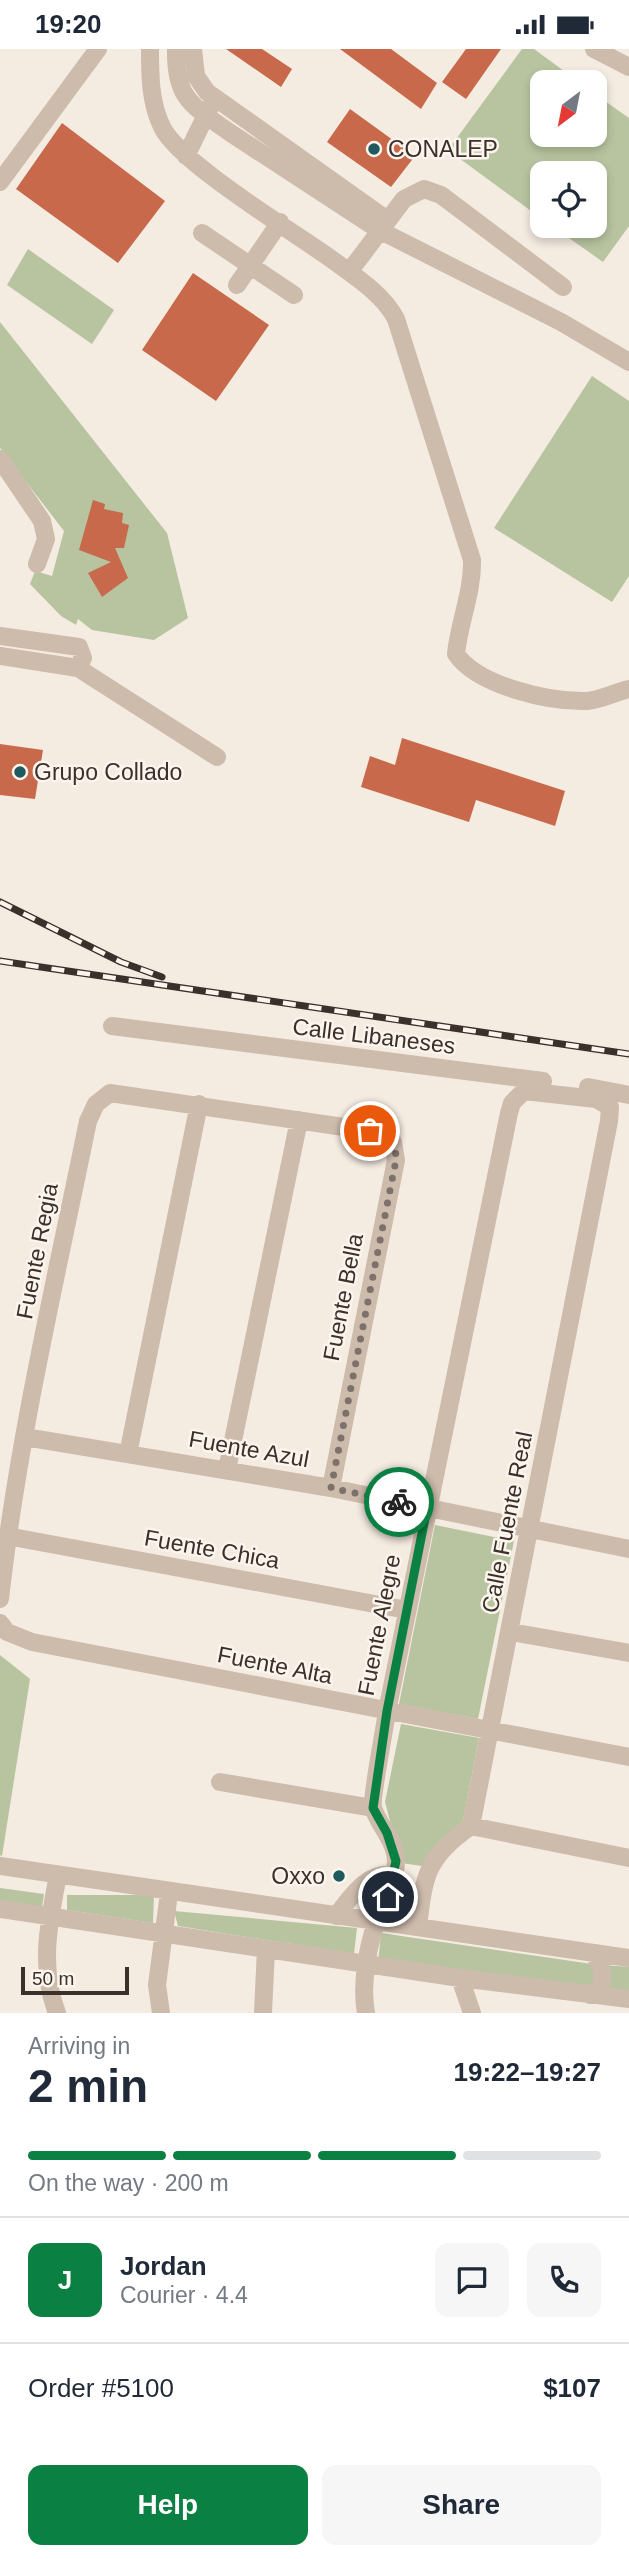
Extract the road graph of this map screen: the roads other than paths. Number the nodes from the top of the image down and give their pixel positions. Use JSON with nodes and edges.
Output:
{"nodes":[{"id":1,"x":98,"y":49,"type":"edge"},
{"id":2,"x":150,"y":49,"type":"edge"},
{"id":3,"x":176,"y":49,"type":"edge"},
{"id":4,"x":193,"y":49,"type":"edge"},
{"id":5,"x":594,"y":49,"type":"edge"},
{"id":6,"x":629,"y":67,"type":"edge"},
{"id":7,"x":216,"y":98,"type":"junction"},
{"id":8,"x":205,"y":115,"type":"junction"},
{"id":9,"x":186,"y":156,"type":"junction"},
{"id":10,"x":0,"y":182,"type":"edge"},
{"id":11,"x":280,"y":222,"type":"junction"},
{"id":12,"x":383,"y":224,"type":"junction"},
{"id":13,"x":202,"y":233,"type":"dead end"},
{"id":14,"x":250,"y":265,"type":"junction"},
{"id":15,"x":349,"y":272,"type":"junction"},
{"id":16,"x":237,"y":285,"type":"dead end"},
{"id":17,"x":563,"y":287,"type":"dead end"},
{"id":18,"x":294,"y":295,"type":"dead end"},
{"id":19,"x":629,"y":362,"type":"edge"},
{"id":20,"x":0,"y":459,"type":"edge"},
{"id":21,"x":37,"y":564,"type":"dead end"},
{"id":22,"x":0,"y":636,"type":"edge"},
{"id":23,"x":0,"y":656,"type":"edge"},
{"id":24,"x":78,"y":668,"type":"junction"},
{"id":25,"x":629,"y":688,"type":"edge"},
{"id":26,"x":217,"y":757,"type":"dead end"},
{"id":27,"x":112,"y":1026,"type":"dead end"},
{"id":28,"x":524,"y":1091,"type":"joint"},
{"id":29,"x":629,"y":1095,"type":"edge"},
{"id":30,"x":199,"y":1104,"type":"junction"},
{"id":31,"x":299,"y":1120,"type":"junction"},
{"id":32,"x":25,"y":1437,"type":"junction"},
{"id":33,"x":128,"y":1454,"type":"junction"},
{"id":34,"x":228,"y":1470,"type":"junction"},
{"id":35,"x":331,"y":1488,"type":"junction"},
{"id":36,"x":427,"y":1508,"type":"junction"},
{"id":37,"x":530,"y":1530,"type":"junction"},
{"id":38,"x":7,"y":1536,"type":"junction"},
{"id":39,"x":629,"y":1549,"type":"edge"},
{"id":40,"x":0,"y":1599,"type":"edge"},
{"id":41,"x":407,"y":1610,"type":"junction"},
{"id":42,"x":0,"y":1623,"type":"edge"},
{"id":43,"x":511,"y":1632,"type":"junction"},
{"id":44,"x":629,"y":1653,"type":"edge"},
{"id":45,"x":387,"y":1711,"type":"junction"},
{"id":46,"x":491,"y":1730,"type":"junction"},
{"id":47,"x":629,"y":1757,"type":"edge"},
{"id":48,"x":220,"y":1782,"type":"dead end"},
{"id":49,"x":373,"y":1808,"type":"junction"},
{"id":50,"x":471,"y":1826,"type":"junction"},
{"id":51,"x":629,"y":1858,"type":"edge"},
{"id":52,"x":0,"y":1867,"type":"edge"},
{"id":53,"x":393,"y":1874,"type":"junction"},
{"id":54,"x":58,"y":1875,"type":"junction"},
{"id":55,"x":169,"y":1893,"type":"junction"},
{"id":56,"x":0,"y":1909,"type":"edge"},
{"id":57,"x":336,"y":1916,"type":"junction"},
{"id":58,"x":50,"y":1917,"type":"junction"},
{"id":59,"x":376,"y":1922,"type":"junction"},
{"id":60,"x":418,"y":1927,"type":"junction"},
{"id":61,"x":162,"y":1933,"type":"junction"},
{"id":62,"x":266,"y":1949,"type":"junction"},
{"id":63,"x":593,"y":1953,"type":"junction"},
{"id":64,"x":629,"y":1958,"type":"edge"},
{"id":65,"x":368,"y":1964,"type":"junction"},
{"id":66,"x":460,"y":1978,"type":"junction"},
{"id":67,"x":590,"y":1995,"type":"junction"},
{"id":68,"x":629,"y":1999,"type":"edge"},
{"id":69,"x":57,"y":2013,"type":"edge"},
{"id":70,"x":161,"y":2013,"type":"edge"},
{"id":71,"x":263,"y":2013,"type":"edge"},
{"id":72,"x":366,"y":2013,"type":"edge"},
{"id":73,"x":472,"y":2013,"type":"edge"}],
"edges":[{"from":1,"to":10,"type":"street"},
{"from":2,"to":9,"type":"street"},
{"from":3,"to":8,"type":"street"},
{"from":4,"to":7,"type":"street"},
{"from":5,"to":6,"type":"street"},
{"from":7,"to":8,"type":"street"},
{"from":7,"to":12,"type":"street"},
{"from":8,"to":9,"type":"street"},
{"from":8,"to":12,"type":"street"},
{"from":9,"to":11,"type":"street"},
{"from":11,"to":14,"type":"street"},
{"from":11,"to":15,"type":"street"},
{"from":12,"to":15,"type":"street"},
{"from":12,"to":17,"type":"street"},
{"from":12,"to":19,"type":"street"},
{"from":13,"to":14,"type":"street"},
{"from":14,"to":16,"type":"street"},
{"from":14,"to":18,"type":"street"},
{"from":15,"to":25,"type":"street"},
{"from":20,"to":21,"type":"street"},
{"from":22,"to":24,"type":"street"},
{"from":23,"to":24,"type":"street"},
{"from":24,"to":26,"type":"street"},
{"from":27,"to":29,"type":"street","name":"Calle Libaneses"},
{"from":28,"to":36,"type":"street","name":"Fuente Alegre"},
{"from":28,"to":37,"type":"street","name":"Calle Fuente Real"},
{"from":30,"to":31,"type":"street"},
{"from":30,"to":32,"type":"street","name":"Fuente Regia"},
{"from":30,"to":33,"type":"street"},
{"from":31,"to":34,"type":"street"},
{"from":31,"to":35,"type":"street","name":"Fuente Bella"},
{"from":32,"to":33,"type":"street","name":"Fuente Azul"},
{"from":32,"to":38,"type":"street","name":"Fuente Regia"},
{"from":33,"to":34,"type":"street","name":"Fuente Azul"},
{"from":34,"to":35,"type":"street","name":"Fuente Azul"},
{"from":35,"to":36,"type":"street","name":"Fuente Azul"},
{"from":36,"to":37,"type":"street","name":"Fuente Azul"},
{"from":36,"to":41,"type":"street","name":"Fuente Alegre"},
{"from":37,"to":39,"type":"street","name":"Fuente Azul"},
{"from":37,"to":43,"type":"street","name":"Calle Fuente Real"},
{"from":38,"to":40,"type":"street","name":"Fuente Regia"},
{"from":38,"to":41,"type":"street","name":"Fuente Chica"},
{"from":41,"to":45,"type":"street","name":"Fuente Alegre"},
{"from":42,"to":45,"type":"street","name":"Fuente Alta"},
{"from":43,"to":44,"type":"street"},
{"from":43,"to":46,"type":"street","name":"Calle Fuente Real"},
{"from":45,"to":46,"type":"street","name":"Fuente Alta"},
{"from":45,"to":49,"type":"street","name":"Fuente Alegre"},
{"from":46,"to":47,"type":"street","name":"Fuente Alta"},
{"from":46,"to":50,"type":"street","name":"Calle Fuente Real"},
{"from":48,"to":49,"type":"street"},
{"from":49,"to":53,"type":"street"},
{"from":50,"to":51,"type":"street"},
{"from":50,"to":60,"type":"street"},
{"from":52,"to":54,"type":"street"},
{"from":53,"to":57,"type":"street"},
{"from":53,"to":59,"type":"street"},
{"from":54,"to":55,"type":"street"},
{"from":54,"to":58,"type":"street"},
{"from":55,"to":57,"type":"street"},
{"from":55,"to":61,"type":"street"},
{"from":56,"to":58,"type":"street"},
{"from":57,"to":59,"type":"street"},
{"from":58,"to":61,"type":"street"},
{"from":58,"to":69,"type":"street"},
{"from":59,"to":60,"type":"street"},
{"from":59,"to":65,"type":"street"},
{"from":60,"to":63,"type":"street"},
{"from":61,"to":62,"type":"street"},
{"from":61,"to":70,"type":"street"},
{"from":62,"to":65,"type":"street"},
{"from":62,"to":71,"type":"street"},
{"from":63,"to":64,"type":"street"},
{"from":63,"to":67,"type":"street"},
{"from":65,"to":66,"type":"street"},
{"from":65,"to":72,"type":"street"},
{"from":66,"to":67,"type":"street"},
{"from":66,"to":73,"type":"street"},
{"from":67,"to":68,"type":"street"}]}
